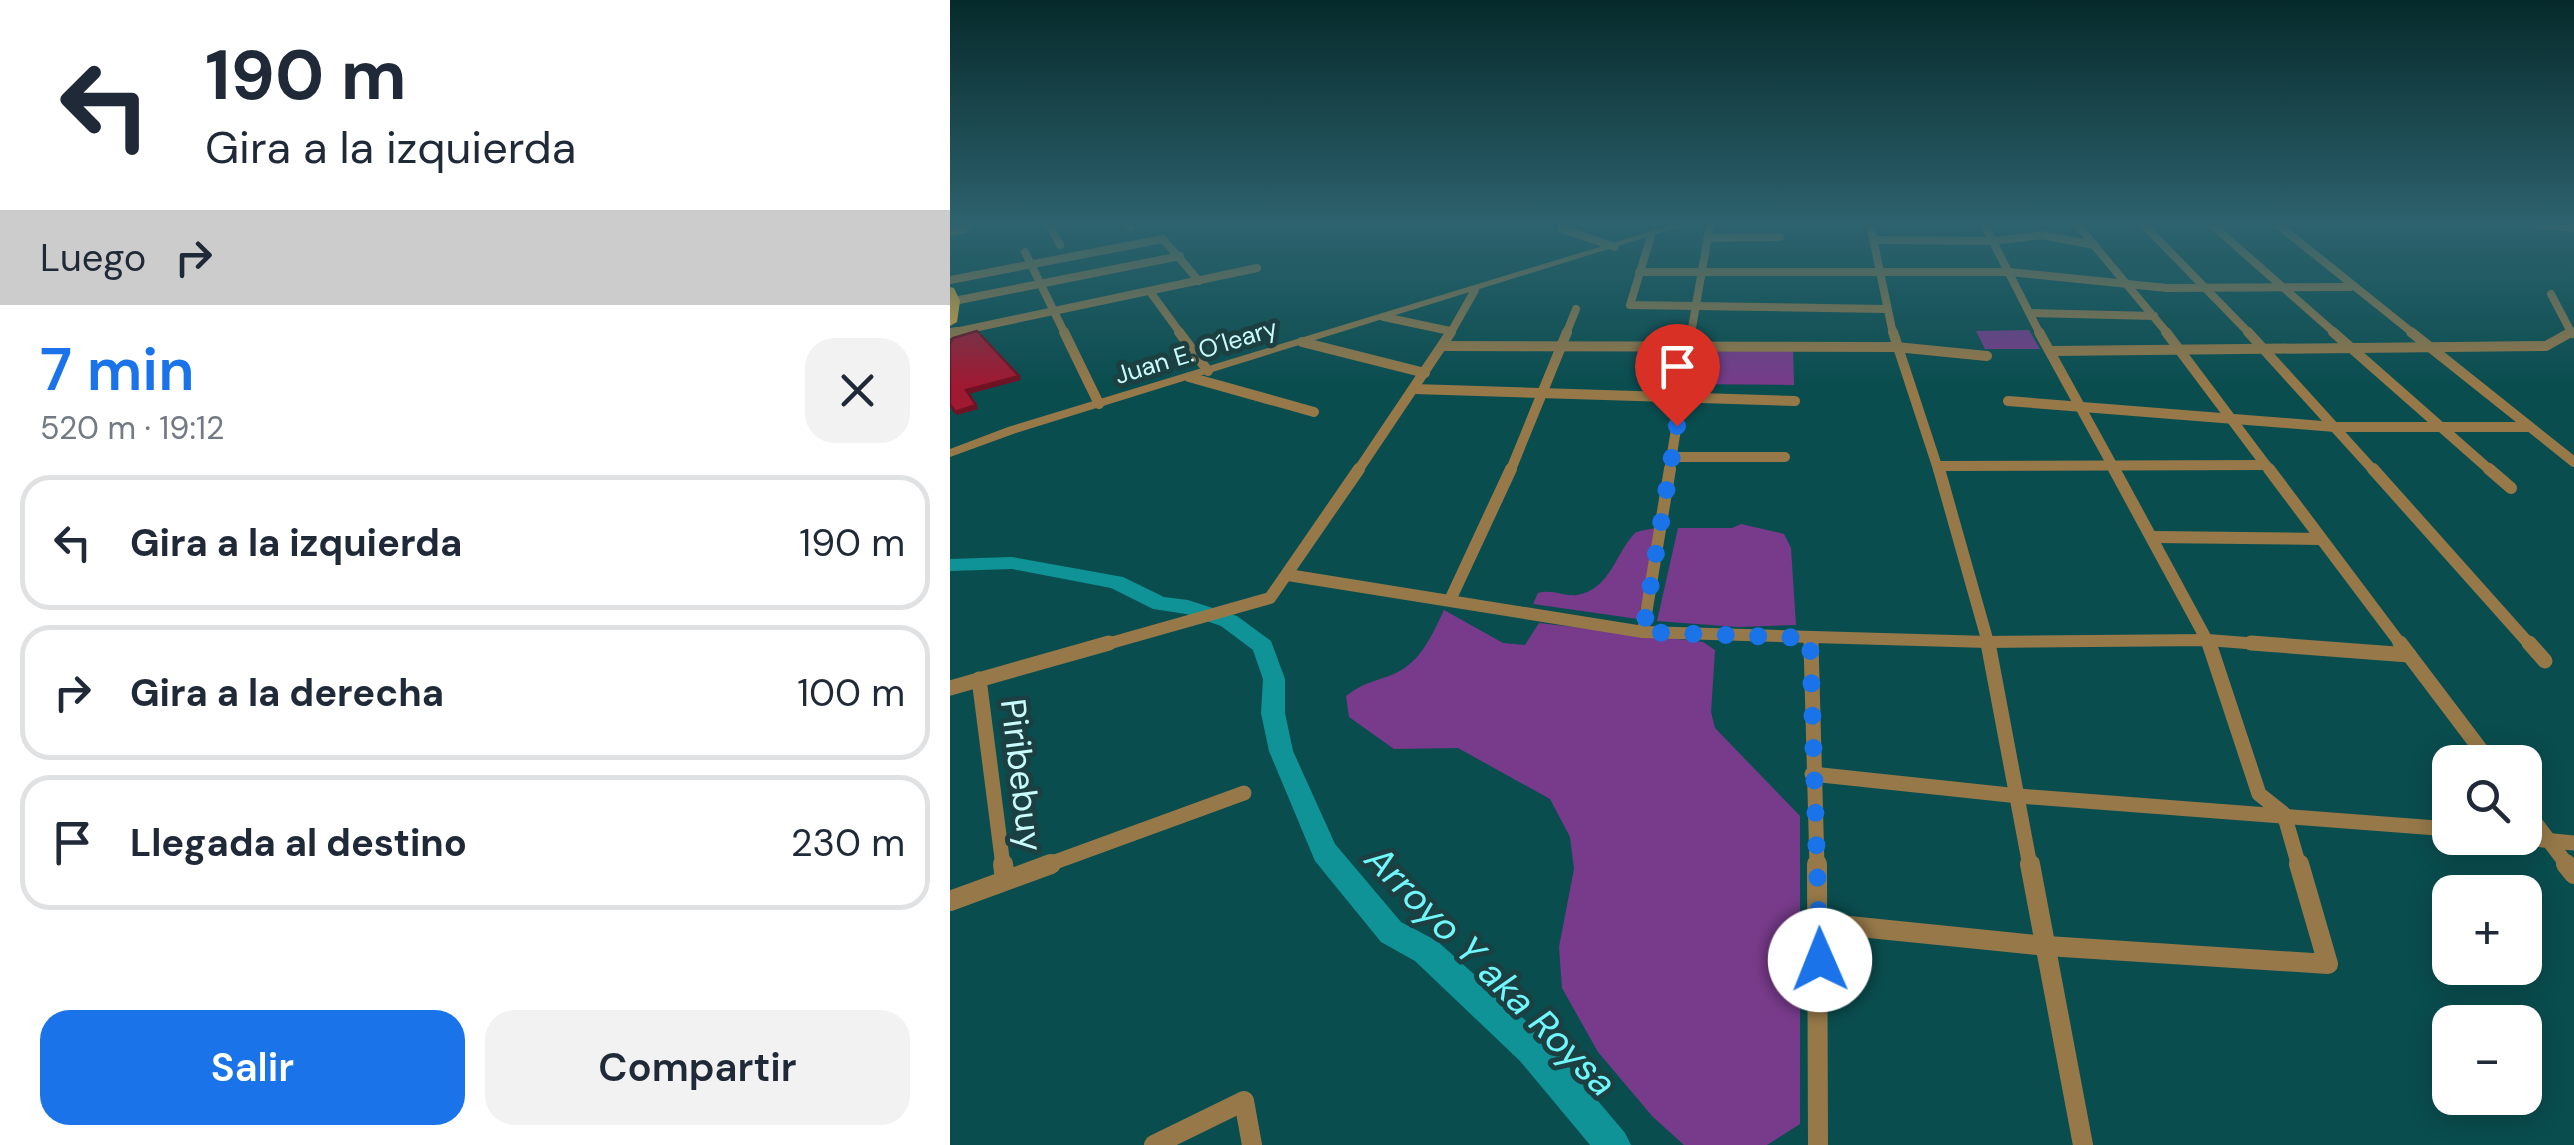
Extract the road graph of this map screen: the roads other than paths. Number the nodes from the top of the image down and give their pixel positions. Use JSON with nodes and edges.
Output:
{"nodes":[{"id":1,"x":1035,"y":277,"type":"edge"},
{"id":2,"x":1071,"y":277,"type":"edge"},
{"id":3,"x":1196,"y":277,"type":"edge"},
{"id":4,"x":1215,"y":277,"type":"edge"},
{"id":5,"x":1514,"y":277,"type":"edge"},
{"id":6,"x":1638,"y":277,"type":"edge"},
{"id":7,"x":1704,"y":277,"type":"edge"},
{"id":8,"x":1883,"y":277,"type":"edge"},
{"id":9,"x":2012,"y":277,"type":"edge"},
{"id":10,"x":2062,"y":277,"type":"edge"},
{"id":11,"x":2121,"y":277,"type":"edge"},
{"id":12,"x":2195,"y":277,"type":"edge"},
{"id":13,"x":2271,"y":277,"type":"edge"},
{"id":14,"x":2339,"y":277,"type":"edge"},
{"id":15,"x":1199,"y":281,"type":"junction"},
{"id":16,"x":1038,"y":284,"type":"junction"},
{"id":17,"x":2127,"y":284,"type":"junction"},
{"id":18,"x":2281,"y":286,"type":"junction"},
{"id":19,"x":2204,"y":287,"type":"junction"},
{"id":20,"x":2350,"y":287,"type":"junction"},
{"id":21,"x":1474,"y":290,"type":"junction"},
{"id":22,"x":1151,"y":293,"type":"junction"},
{"id":23,"x":2551,"y":294,"type":"dead end"},
{"id":24,"x":952,"y":296,"type":"edge"},
{"id":25,"x":1698,"y":308,"type":"junction"},
{"id":26,"x":1887,"y":308,"type":"junction"},
{"id":27,"x":1576,"y":309,"type":"dead end"},
{"id":28,"x":1053,"y":311,"type":"junction"},
{"id":29,"x":2030,"y":312,"type":"junction"},
{"id":30,"x":2154,"y":316,"type":"junction"},
{"id":31,"x":1384,"y":318,"type":"junction"},
{"id":32,"x":950,"y":322,"type":"edge"},
{"id":33,"x":1450,"y":331,"type":"junction"},
{"id":34,"x":950,"y":333,"type":"edge"},
{"id":35,"x":1302,"y":342,"type":"junction"},
{"id":36,"x":1690,"y":345,"type":"junction"},
{"id":37,"x":1443,"y":346,"type":"junction"},
{"id":38,"x":1896,"y":347,"type":"junction"},
{"id":39,"x":2263,"y":347,"type":"junction"},
{"id":40,"x":2348,"y":347,"type":"junction"},
{"id":41,"x":1562,"y":348,"type":"junction"},
{"id":42,"x":2178,"y":348,"type":"junction"},
{"id":43,"x":2434,"y":350,"type":"junction"},
{"id":44,"x":2052,"y":352,"type":"junction"},
{"id":45,"x":1988,"y":356,"type":"dead end"},
{"id":46,"x":1208,"y":371,"type":"junction"},
{"id":47,"x":1426,"y":373,"type":"junction"},
{"id":48,"x":1189,"y":377,"type":"junction"},
{"id":49,"x":1414,"y":389,"type":"junction"},
{"id":50,"x":1541,"y":395,"type":"junction"},
{"id":51,"x":1680,"y":397,"type":"junction"},
{"id":52,"x":1795,"y":401,"type":"dead end"},
{"id":53,"x":2008,"y":401,"type":"dead end"},
{"id":54,"x":1099,"y":404,"type":"junction"},
{"id":55,"x":2076,"y":404,"type":"junction"},
{"id":56,"x":1314,"y":412,"type":"dead end"},
{"id":57,"x":2230,"y":417,"type":"junction"},
{"id":58,"x":2334,"y":426,"type":"junction"},
{"id":59,"x":2438,"y":426,"type":"junction"},
{"id":60,"x":2530,"y":426,"type":"junction"},
{"id":61,"x":950,"y":453,"type":"edge"},
{"id":62,"x":1673,"y":457,"type":"junction"},
{"id":63,"x":1785,"y":457,"type":"dead end"},
{"id":64,"x":2574,"y":462,"type":"edge"},
{"id":65,"x":2112,"y":465,"type":"junction"},
{"id":66,"x":2266,"y":465,"type":"junction"},
{"id":67,"x":1938,"y":466,"type":"junction"},
{"id":68,"x":2512,"y":488,"type":"dead end"},
{"id":69,"x":2154,"y":537,"type":"junction"},
{"id":70,"x":2322,"y":538,"type":"junction"},
{"id":71,"x":1288,"y":574,"type":"junction"},
{"id":72,"x":1451,"y":598,"type":"junction"},
{"id":73,"x":1643,"y":632,"type":"junction"},
{"id":74,"x":1810,"y":638,"type":"junction"},
{"id":75,"x":2208,"y":640,"type":"junction"},
{"id":76,"x":1988,"y":642,"type":"junction"},
{"id":77,"x":2409,"y":655,"type":"junction"},
{"id":78,"x":2545,"y":661,"type":"dead end"},
{"id":79,"x":979,"y":679,"type":"junction"},
{"id":80,"x":950,"y":688,"type":"edge"},
{"id":81,"x":2477,"y":745,"type":"edge"},
{"id":82,"x":1812,"y":774,"type":"junction"},
{"id":83,"x":1244,"y":793,"type":"dead end"},
{"id":84,"x":2019,"y":796,"type":"junction"},
{"id":85,"x":2284,"y":814,"type":"junction"},
{"id":86,"x":2432,"y":827,"type":"edge"},
{"id":87,"x":2542,"y":832,"type":"edge"},
{"id":88,"x":2542,"y":840,"type":"edge"},
{"id":89,"x":2548,"y":840,"type":"junction"},
{"id":90,"x":2574,"y":843,"type":"edge"},
{"id":91,"x":2574,"y":874,"type":"edge"},
{"id":92,"x":1005,"y":880,"type":"junction"},
{"id":93,"x":950,"y":901,"type":"edge"},
{"id":94,"x":1820,"y":923,"type":"junction"},
{"id":95,"x":2047,"y":946,"type":"junction"},
{"id":96,"x":1154,"y":1145,"type":"edge"},
{"id":97,"x":1252,"y":1145,"type":"edge"},
{"id":98,"x":1818,"y":1145,"type":"edge"},
{"id":99,"x":2084,"y":1145,"type":"edge"}],
"edges":[{"from":1,"to":16,"type":"street"},
{"from":2,"to":16,"type":"street"},
{"from":3,"to":15,"type":"street"},
{"from":4,"to":15,"type":"street"},
{"from":5,"to":21,"type":"street","name":"Juan E. O´leary"},
{"from":6,"to":25,"type":"street"},
{"from":7,"to":25,"type":"street"},
{"from":8,"to":26,"type":"street"},
{"from":9,"to":29,"type":"street"},
{"from":10,"to":17,"type":"street"},
{"from":11,"to":17,"type":"street"},
{"from":12,"to":19,"type":"street"},
{"from":13,"to":18,"type":"street"},
{"from":14,"to":20,"type":"street"},
{"from":15,"to":22,"type":"street"},
{"from":16,"to":24,"type":"street"},
{"from":16,"to":28,"type":"street"},
{"from":17,"to":19,"type":"street"},
{"from":17,"to":30,"type":"street"},
{"from":18,"to":19,"type":"street"},
{"from":18,"to":20,"type":"street"},
{"from":18,"to":40,"type":"street"},
{"from":19,"to":39,"type":"street"},
{"from":20,"to":43,"type":"street"},
{"from":21,"to":31,"type":"street","name":"Juan E. O´leary"},
{"from":21,"to":33,"type":"street"},
{"from":22,"to":28,"type":"street"},
{"from":22,"to":46,"type":"street"},
{"from":23,"to":43,"type":"street"},
{"from":24,"to":32,"type":"main road"},
{"from":25,"to":26,"type":"street"},
{"from":25,"to":36,"type":"street"},
{"from":26,"to":38,"type":"street"},
{"from":27,"to":41,"type":"street"},
{"from":28,"to":34,"type":"street"},
{"from":28,"to":54,"type":"street"},
{"from":29,"to":30,"type":"street"},
{"from":29,"to":44,"type":"street"},
{"from":30,"to":42,"type":"street"},
{"from":31,"to":33,"type":"street"},
{"from":31,"to":35,"type":"street","name":"Juan E. O´leary"},
{"from":33,"to":37,"type":"street"},
{"from":35,"to":46,"type":"street","name":"Juan E. O´leary"},
{"from":35,"to":47,"type":"street"},
{"from":36,"to":38,"type":"street"},
{"from":36,"to":41,"type":"street"},
{"from":36,"to":51,"type":"street"},
{"from":37,"to":41,"type":"street"},
{"from":37,"to":47,"type":"street"},
{"from":38,"to":45,"type":"street"},
{"from":38,"to":67,"type":"street"},
{"from":39,"to":40,"type":"street"},
{"from":39,"to":42,"type":"street"},
{"from":39,"to":58,"type":"street"},
{"from":40,"to":43,"type":"street"},
{"from":40,"to":59,"type":"street"},
{"from":41,"to":50,"type":"street"},
{"from":42,"to":44,"type":"street"},
{"from":42,"to":57,"type":"street"},
{"from":43,"to":60,"type":"street"},
{"from":44,"to":55,"type":"street"},
{"from":46,"to":48,"type":"street","name":"Juan E. O´leary"},
{"from":47,"to":49,"type":"street"},
{"from":48,"to":54,"type":"street","name":"Juan E. O´leary"},
{"from":48,"to":56,"type":"street"},
{"from":49,"to":50,"type":"street"},
{"from":49,"to":71,"type":"street"},
{"from":50,"to":51,"type":"street"},
{"from":50,"to":72,"type":"street"},
{"from":51,"to":52,"type":"street"},
{"from":51,"to":62,"type":"street"},
{"from":53,"to":55,"type":"street"},
{"from":54,"to":61,"type":"street","name":"Juan E. O´leary"},
{"from":55,"to":57,"type":"street"},
{"from":55,"to":65,"type":"street"},
{"from":57,"to":58,"type":"street"},
{"from":57,"to":66,"type":"street"},
{"from":58,"to":59,"type":"street"},
{"from":58,"to":78,"type":"street"},
{"from":59,"to":60,"type":"street"},
{"from":59,"to":68,"type":"street"},
{"from":60,"to":64,"type":"street"},
{"from":62,"to":63,"type":"street"},
{"from":62,"to":73,"type":"street"},
{"from":65,"to":66,"type":"street"},
{"from":65,"to":67,"type":"street"},
{"from":65,"to":69,"type":"street"},
{"from":66,"to":70,"type":"street"},
{"from":67,"to":76,"type":"street"},
{"from":69,"to":70,"type":"street"},
{"from":69,"to":75,"type":"street"},
{"from":70,"to":77,"type":"street"},
{"from":71,"to":72,"type":"street"},
{"from":71,"to":79,"type":"street"},
{"from":72,"to":73,"type":"street"},
{"from":73,"to":74,"type":"street"},
{"from":74,"to":76,"type":"street"},
{"from":74,"to":82,"type":"street"},
{"from":75,"to":76,"type":"street"},
{"from":75,"to":77,"type":"street"},
{"from":75,"to":85,"type":"street"},
{"from":76,"to":84,"type":"street"},
{"from":77,"to":81,"type":"street"},
{"from":79,"to":80,"type":"street"},
{"from":79,"to":92,"type":"street","name":"Piribebuy"},
{"from":82,"to":84,"type":"street"},
{"from":82,"to":94,"type":"street"},
{"from":83,"to":92,"type":"street"},
{"from":84,"to":85,"type":"street"},
{"from":84,"to":95,"type":"street"},
{"from":85,"to":86,"type":"street"},
{"from":85,"to":95,"type":"street"},
{"from":87,"to":89,"type":"street"},
{"from":88,"to":89,"type":"street"},
{"from":89,"to":90,"type":"street"},
{"from":89,"to":91,"type":"street"},
{"from":92,"to":93,"type":"street"},
{"from":94,"to":95,"type":"street"},
{"from":94,"to":98,"type":"street"},
{"from":95,"to":99,"type":"street"},
{"from":96,"to":97,"type":"street"}]}
